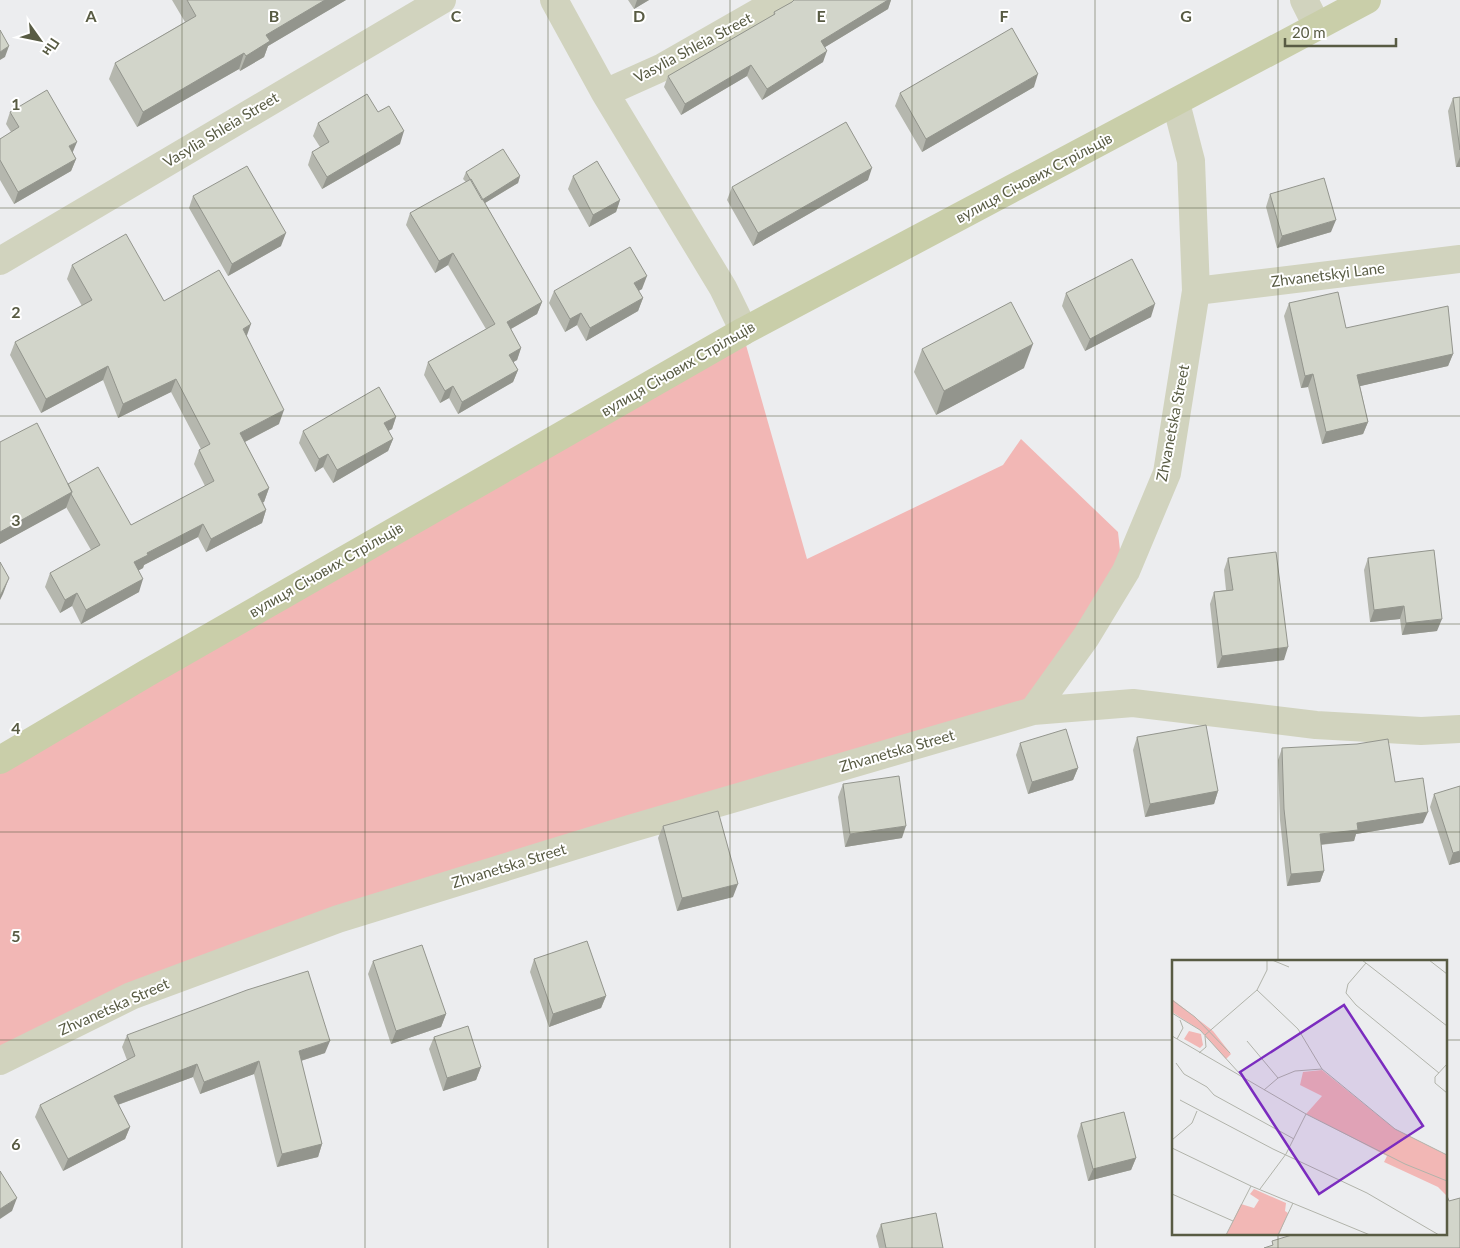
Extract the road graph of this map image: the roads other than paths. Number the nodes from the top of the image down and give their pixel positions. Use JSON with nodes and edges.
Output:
{"nodes":[{"id":1,"x":442,"y":0,"type":"edge"},
{"id":2,"x":554,"y":0,"type":"edge"},
{"id":3,"x":780,"y":0,"type":"edge"},
{"id":4,"x":1304,"y":0,"type":"edge"},
{"id":5,"x":1388,"y":0,"type":"edge"},
{"id":6,"x":1359,"y":4,"type":"edge"},
{"id":7,"x":1317,"y":26,"type":"junction"},
{"id":8,"x":604,"y":92,"type":"junction"},
{"id":9,"x":1176,"y":103,"type":"junction"},
{"id":10,"x":1460,"y":259,"type":"edge"},
{"id":11,"x":0,"y":261,"type":"edge"},
{"id":12,"x":1196,"y":291,"type":"junction"},
{"id":13,"x":744,"y":331,"type":"junction"},
{"id":14,"x":1033,"y":711,"type":"junction"},
{"id":15,"x":1460,"y":729,"type":"edge"},
{"id":16,"x":0,"y":760,"type":"edge"},
{"id":17,"x":0,"y":1061,"type":"edge"}],
"edges":[{"from":1,"to":11,"type":"street","name":"Vasylia Shleia Street"},
{"from":2,"to":8,"type":"street"},
{"from":3,"to":8,"type":"street","name":"Vasylia Shleia Street"},
{"from":4,"to":7,"type":"street"},
{"from":5,"to":6,"type":"main road","name":"вулиця Січових Стрільців"},
{"from":6,"to":7,"type":"main road","name":"вулиця Січових Стрільців"},
{"from":7,"to":9,"type":"main road","name":"вулиця Січових Стрільців"},
{"from":8,"to":13,"type":"street"},
{"from":9,"to":12,"type":"street","name":"Zhvanetska Street"},
{"from":9,"to":13,"type":"main road","name":"вулиця Січових Стрільців"},
{"from":10,"to":12,"type":"street","name":"Zhvanetskyi Lane"},
{"from":12,"to":14,"type":"street","name":"Zhvanetska Street"},
{"from":13,"to":16,"type":"main road","name":"вулиця Січових Стрільців"},
{"from":14,"to":15,"type":"street","name":"Zhvanetska Street"},
{"from":14,"to":17,"type":"street","name":"Zhvanetska Street"}]}
